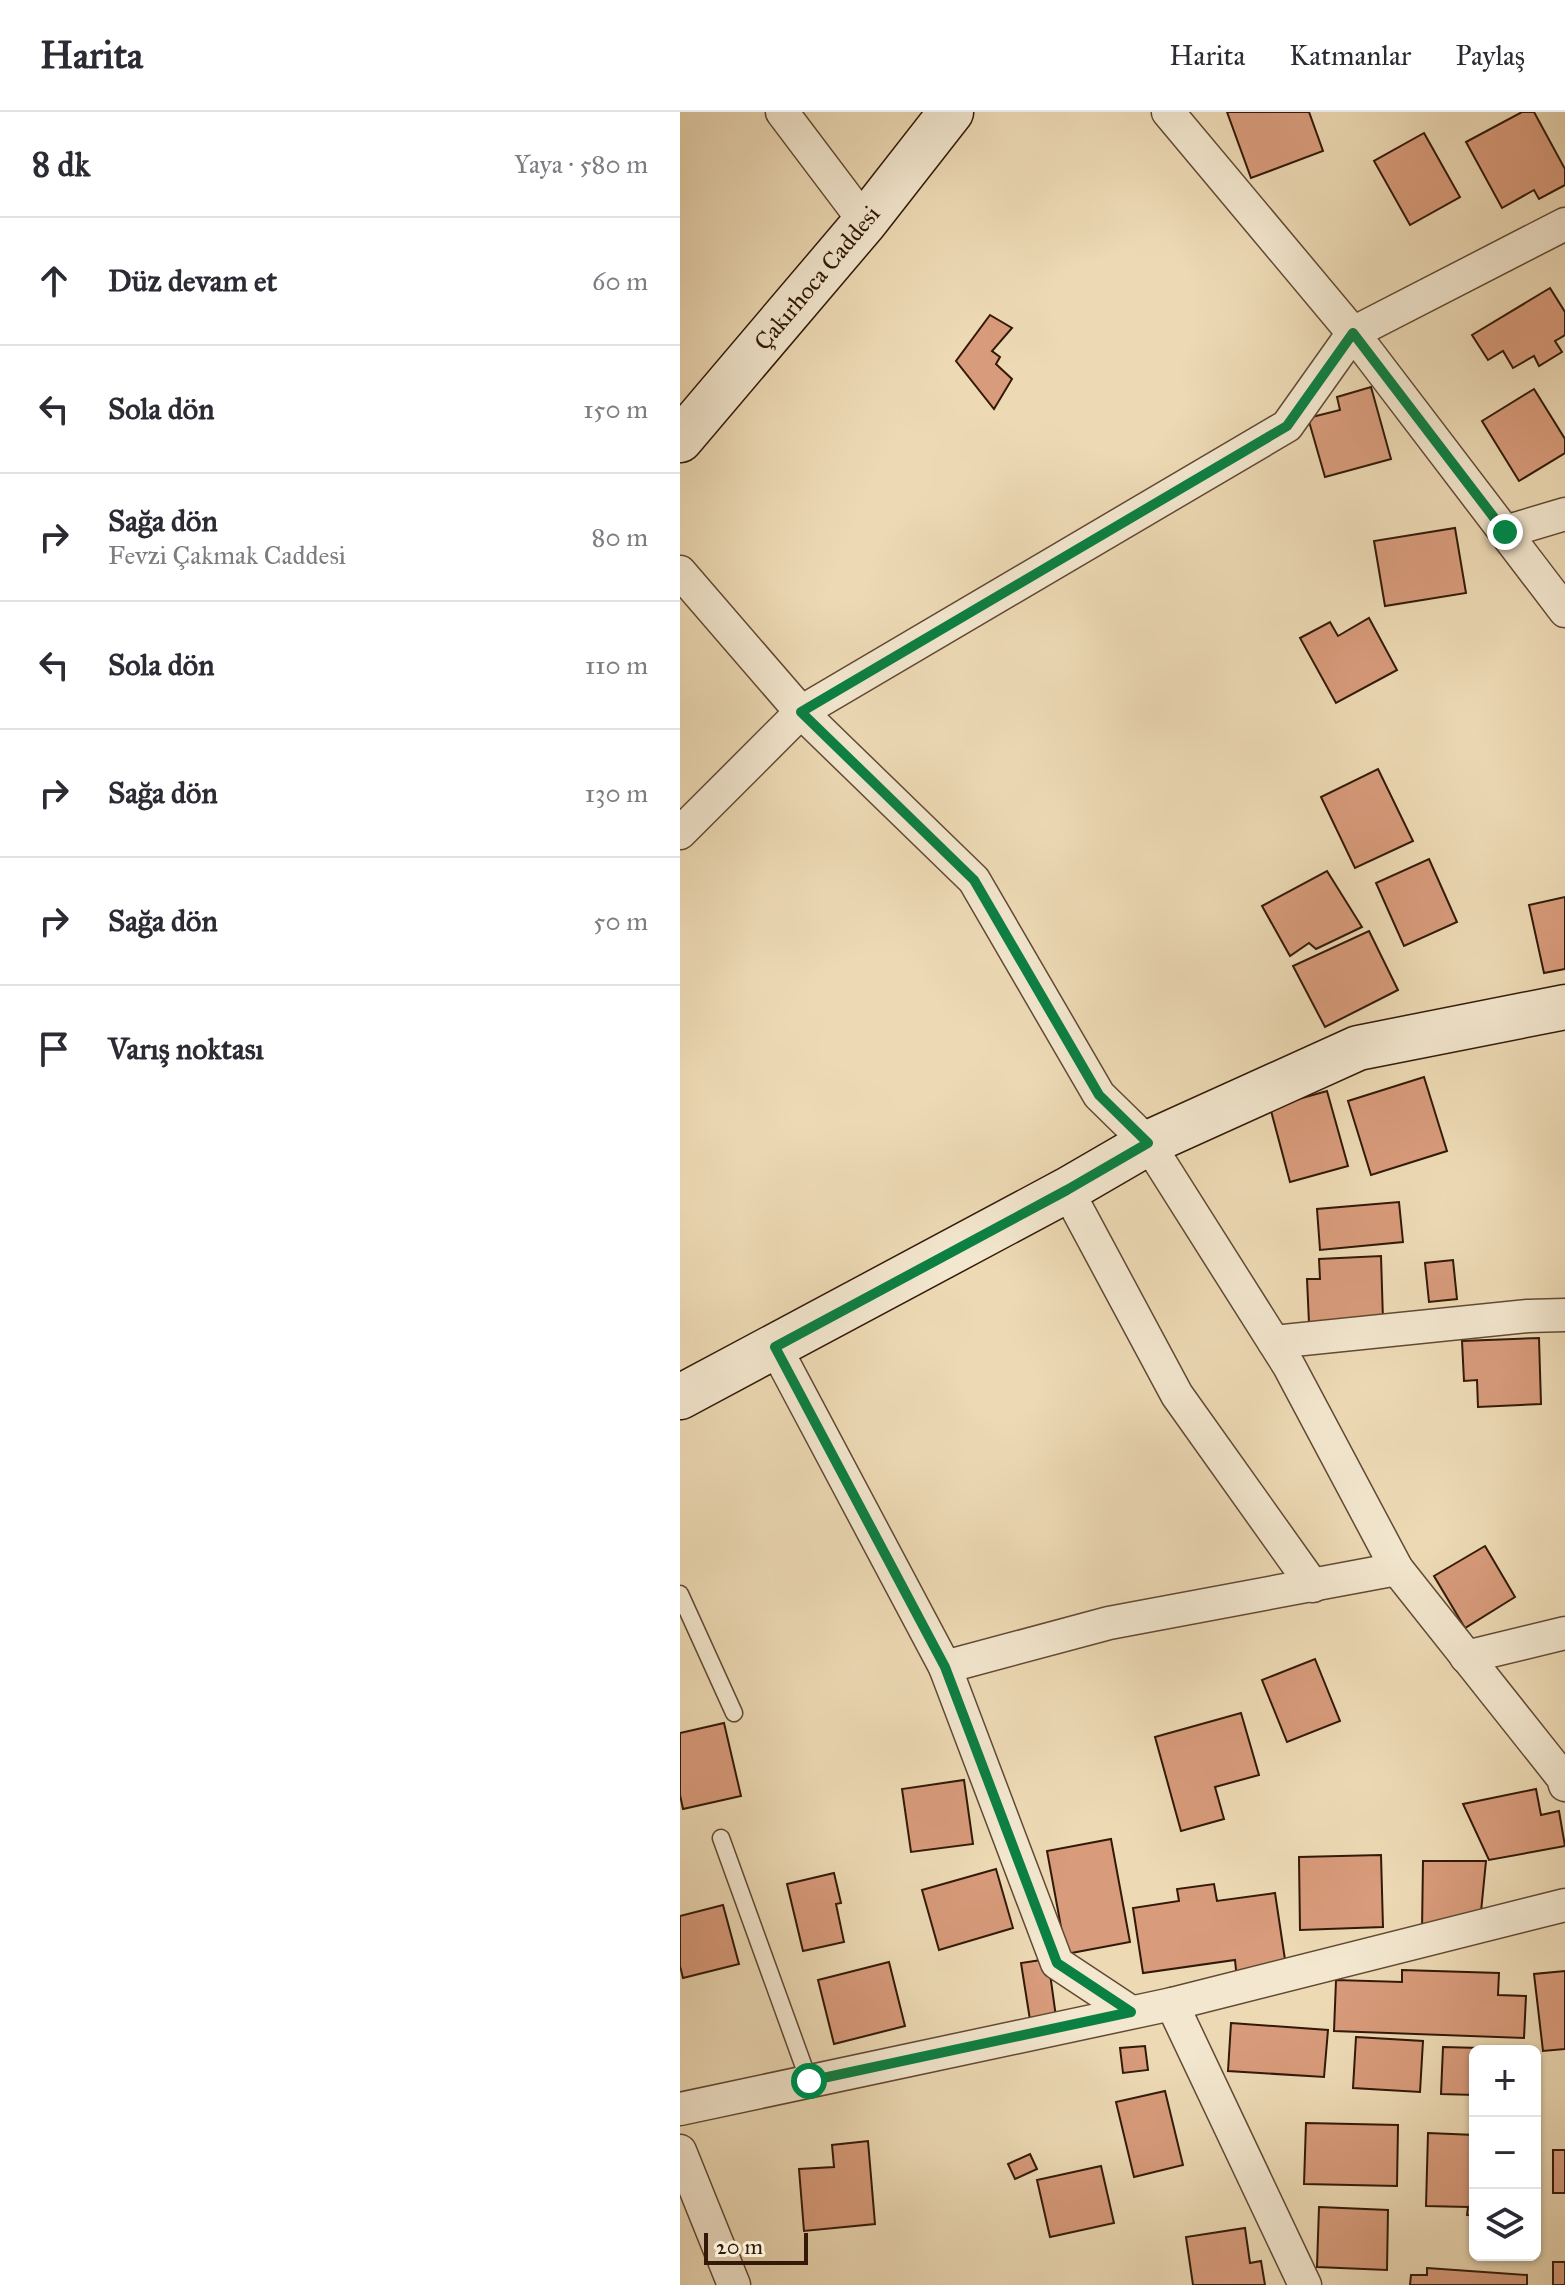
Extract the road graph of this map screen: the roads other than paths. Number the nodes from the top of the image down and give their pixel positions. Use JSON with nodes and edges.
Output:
{"nodes":[{"id":1,"x":782,"y":112,"type":"edge"},
{"id":2,"x":951,"y":112,"type":"edge"},
{"id":3,"x":1168,"y":112,"type":"edge"},
{"id":4,"x":865,"y":222,"type":"junction"},
{"id":5,"x":1565,"y":224,"type":"edge"},
{"id":6,"x":1353,"y":333,"type":"junction"},
{"id":7,"x":680,"y":440,"type":"edge"},
{"id":8,"x":1565,"y":514,"type":"edge"},
{"id":9,"x":1505,"y":532,"type":"junction"},
{"id":10,"x":680,"y":572,"type":"edge"},
{"id":11,"x":1565,"y":611,"type":"edge"},
{"id":12,"x":801,"y":712,"type":"junction"},
{"id":13,"x":680,"y":833,"type":"edge"},
{"id":14,"x":1565,"y":1007,"type":"edge"},
{"id":15,"x":1148,"y":1143,"type":"junction"},
{"id":16,"x":1067,"y":1190,"type":"junction"},
{"id":17,"x":1565,"y":1315,"type":"edge"},
{"id":18,"x":1274,"y":1342,"type":"junction"},
{"id":19,"x":775,"y":1347,"type":"junction"},
{"id":20,"x":680,"y":1397,"type":"edge"},
{"id":21,"x":1397,"y":1569,"type":"junction"},
{"id":22,"x":1313,"y":1586,"type":"junction"},
{"id":23,"x":680,"y":1594,"type":"edge"},
{"id":24,"x":1565,"y":1633,"type":"edge"},
{"id":25,"x":1466,"y":1657,"type":"junction"},
{"id":26,"x":945,"y":1667,"type":"junction"},
{"id":27,"x":734,"y":1713,"type":"dead end"},
{"id":28,"x":1565,"y":1785,"type":"edge"},
{"id":29,"x":721,"y":1838,"type":"dead end"},
{"id":30,"x":1565,"y":1905,"type":"edge"},
{"id":31,"x":1172,"y":2004,"type":"junction"},
{"id":32,"x":1131,"y":2012,"type":"junction"},
{"id":33,"x":809,"y":2081,"type":"junction"},
{"id":34,"x":680,"y":2109,"type":"edge"},
{"id":35,"x":680,"y":2151,"type":"edge"},
{"id":36,"x":734,"y":2285,"type":"edge"},
{"id":37,"x":1305,"y":2285,"type":"edge"}],
"edges":[{"from":1,"to":4,"type":"street"},
{"from":2,"to":4,"type":"street","name":"Çakırhoca Caddesi"},
{"from":3,"to":6,"type":"street"},
{"from":4,"to":7,"type":"street","name":"Çakırhoca Caddesi"},
{"from":5,"to":6,"type":"street"},
{"from":6,"to":9,"type":"street"},
{"from":6,"to":12,"type":"street"},
{"from":8,"to":9,"type":"street"},
{"from":9,"to":11,"type":"street"},
{"from":10,"to":12,"type":"street"},
{"from":12,"to":13,"type":"street"},
{"from":12,"to":15,"type":"street"},
{"from":14,"to":15,"type":"street"},
{"from":15,"to":16,"type":"street"},
{"from":15,"to":18,"type":"street"},
{"from":16,"to":19,"type":"street"},
{"from":16,"to":22,"type":"street"},
{"from":17,"to":18,"type":"street"},
{"from":18,"to":21,"type":"street"},
{"from":19,"to":20,"type":"street"},
{"from":19,"to":26,"type":"street"},
{"from":21,"to":22,"type":"street"},
{"from":21,"to":25,"type":"street"},
{"from":22,"to":26,"type":"street"},
{"from":23,"to":27,"type":"lane"},
{"from":24,"to":25,"type":"street"},
{"from":25,"to":28,"type":"street"},
{"from":26,"to":32,"type":"street"},
{"from":29,"to":33,"type":"lane"},
{"from":30,"to":31,"type":"street"},
{"from":31,"to":32,"type":"street"},
{"from":31,"to":37,"type":"street"},
{"from":32,"to":33,"type":"street"},
{"from":33,"to":34,"type":"street"},
{"from":35,"to":36,"type":"street"}]}
